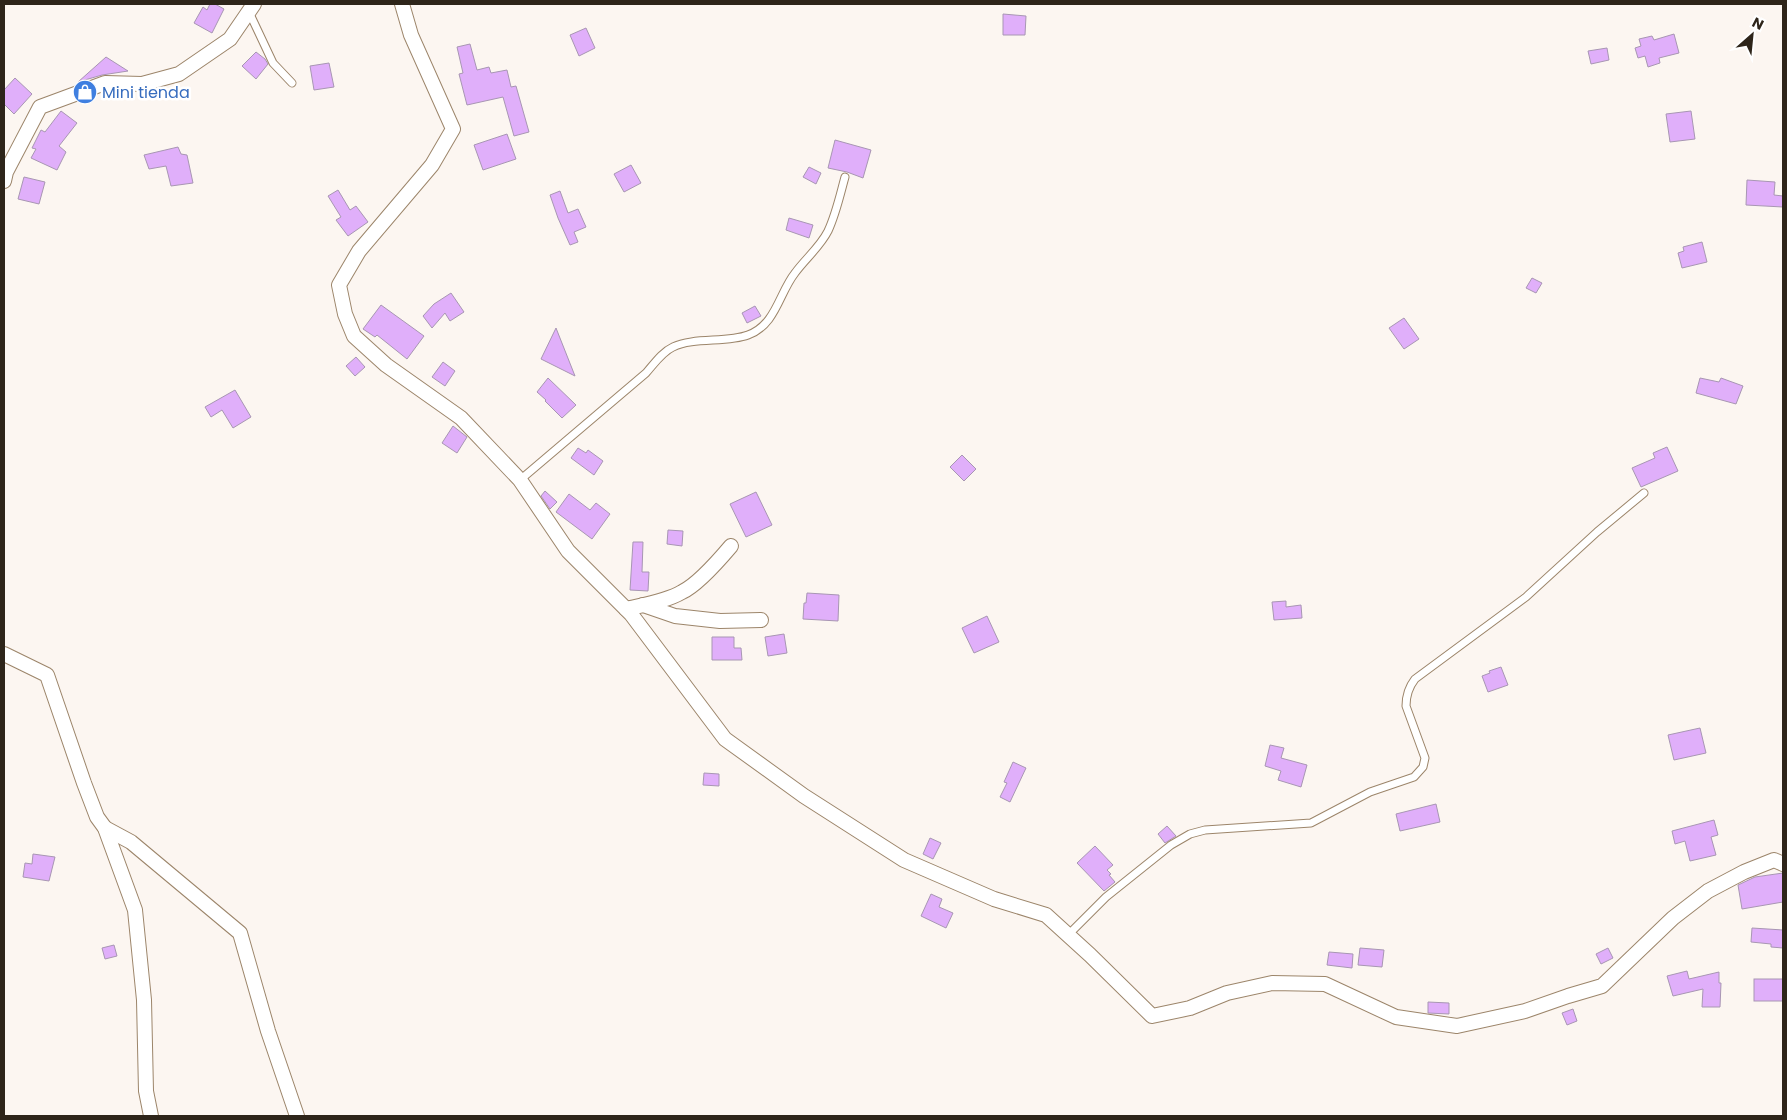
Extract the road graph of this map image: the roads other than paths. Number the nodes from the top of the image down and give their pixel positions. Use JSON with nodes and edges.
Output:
{"nodes":[{"id":1,"x":402,"y":4,"type":"edge"},
{"id":2,"x":251,"y":8,"type":"edge"},
{"id":3,"x":292,"y":83,"type":"dead end"},
{"id":4,"x":845,"y":177,"type":"dead end"},
{"id":5,"x":4,"y":181,"type":"edge"},
{"id":6,"x":520,"y":480,"type":"junction"},
{"id":7,"x":1644,"y":493,"type":"dead end"},
{"id":8,"x":731,"y":546,"type":"dead end"},
{"id":9,"x":643,"y":605,"type":"junction"},
{"id":10,"x":626,"y":609,"type":"junction"},
{"id":11,"x":761,"y":620,"type":"dead end"},
{"id":12,"x":4,"y":654,"type":"edge"},
{"id":13,"x":105,"y":828,"type":"junction"},
{"id":14,"x":1783,"y":864,"type":"edge"},
{"id":15,"x":1068,"y":935,"type":"junction"},
{"id":16,"x":151,"y":1116,"type":"edge"},
{"id":17,"x":297,"y":1116,"type":"edge"}],
"edges":[{"from":1,"to":6,"type":"street"},
{"from":2,"to":3,"type":"lane"},
{"from":2,"to":5,"type":"street"},
{"from":4,"to":6,"type":"lane"},
{"from":6,"to":10,"type":"street"},
{"from":7,"to":15,"type":"lane"},
{"from":8,"to":9,"type":"street"},
{"from":9,"to":10,"type":"street"},
{"from":9,"to":11,"type":"street"},
{"from":10,"to":15,"type":"street"},
{"from":12,"to":13,"type":"street"},
{"from":13,"to":16,"type":"street"},
{"from":13,"to":17,"type":"street"},
{"from":14,"to":15,"type":"street"}]}
